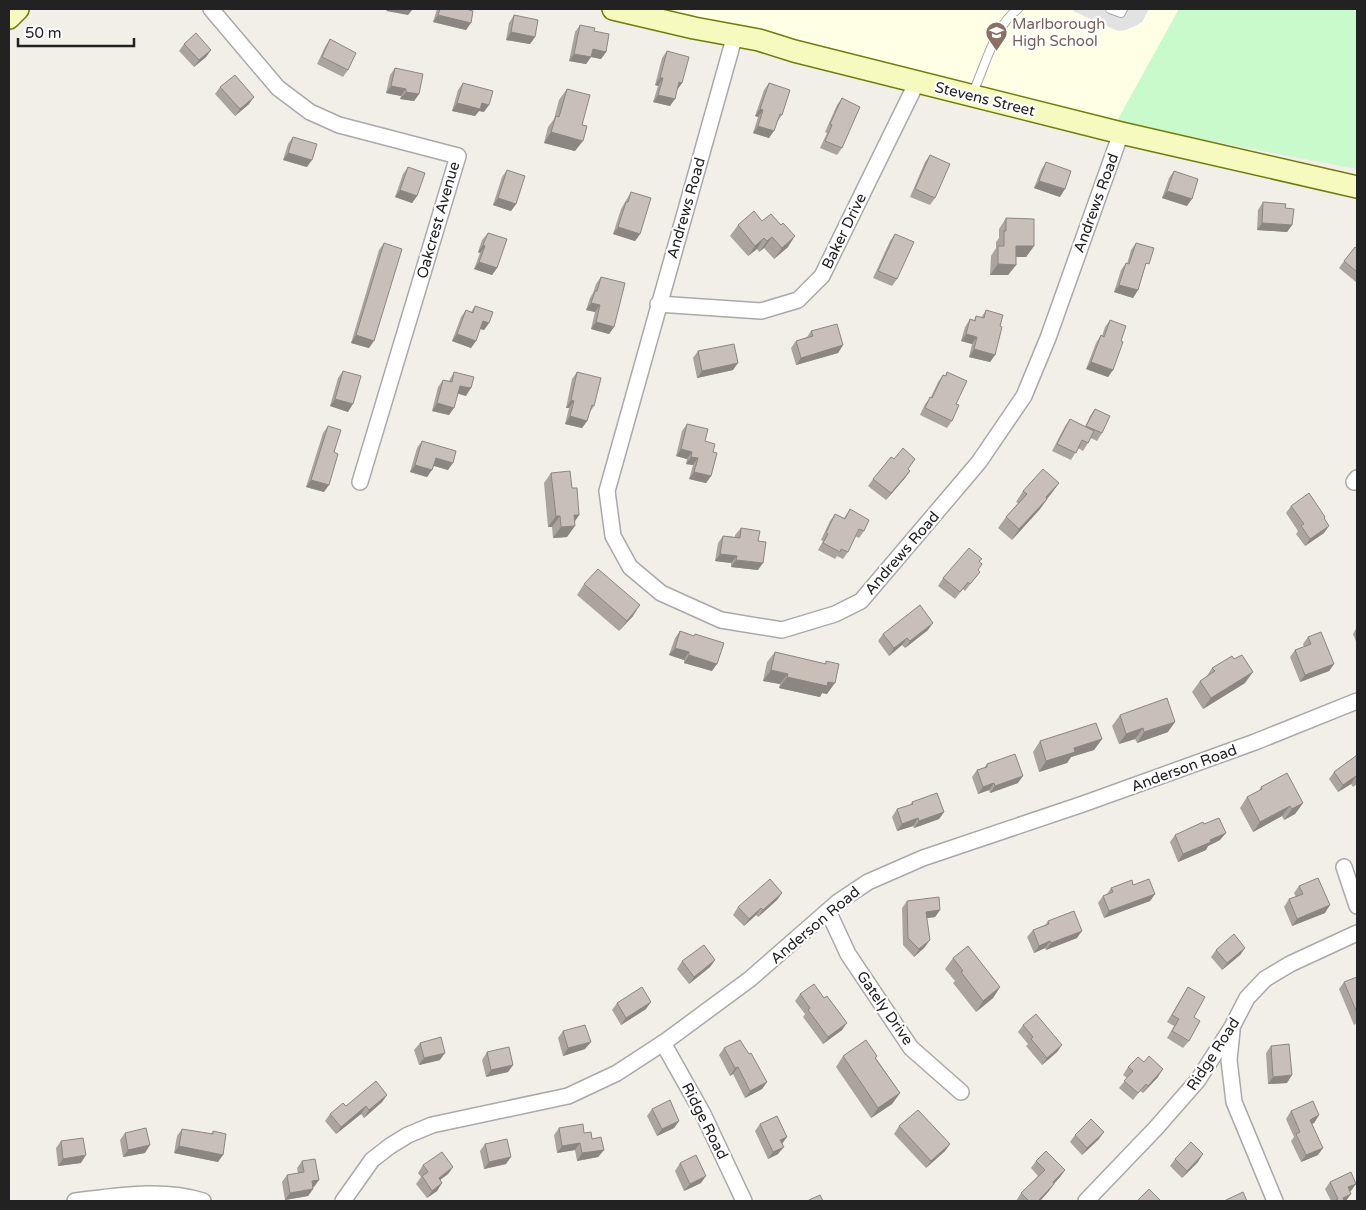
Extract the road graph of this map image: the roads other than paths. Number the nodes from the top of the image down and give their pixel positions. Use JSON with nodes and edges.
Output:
{"nodes":[{"id":1,"x":18,"y":9,"type":"edge"},
{"id":2,"x":211,"y":9,"type":"edge"},
{"id":3,"x":613,"y":9,"type":"edge"},
{"id":4,"x":1018,"y":9,"type":"edge"},
{"id":5,"x":1110,"y":9,"type":"edge"},
{"id":6,"x":1123,"y":9,"type":"edge"},
{"id":7,"x":9,"y":18,"type":"edge"},
{"id":8,"x":735,"y":35,"type":"junction"},
{"id":9,"x":917,"y":82,"type":"junction"},
{"id":10,"x":971,"y":95,"type":"junction"},
{"id":11,"x":1121,"y":133,"type":"junction"},
{"id":12,"x":1357,"y":187,"type":"edge"},
{"id":13,"x":658,"y":304,"type":"junction"},
{"id":14,"x":360,"y":482,"type":"dead end"},
{"id":15,"x":1357,"y":701,"type":"edge"},
{"id":16,"x":1344,"y":867,"type":"dead end"},
{"id":17,"x":1357,"y":906,"type":"edge"},
{"id":18,"x":828,"y":911,"type":"junction"},
{"id":19,"x":1357,"y":933,"type":"edge"},
{"id":20,"x":1232,"y":1027,"type":"junction"},
{"id":21,"x":663,"y":1043,"type":"junction"},
{"id":22,"x":961,"y":1092,"type":"dead end"},
{"id":23,"x":76,"y":1201,"type":"edge"},
{"id":24,"x":203,"y":1201,"type":"edge"},
{"id":25,"x":344,"y":1201,"type":"edge"},
{"id":26,"x":744,"y":1201,"type":"edge"},
{"id":27,"x":1086,"y":1201,"type":"edge"},
{"id":28,"x":1275,"y":1201,"type":"edge"}],
"edges":[{"from":1,"to":7,"type":"street"},
{"from":2,"to":14,"type":"street","name":"Oakcrest Avenue"},
{"from":3,"to":8,"type":"street","name":"Stevens Street"},
{"from":4,"to":10,"type":"lane"},
{"from":5,"to":6,"type":"lane"},
{"from":8,"to":9,"type":"street","name":"Stevens Street"},
{"from":8,"to":13,"type":"street","name":"Andrews Road"},
{"from":9,"to":10,"type":"street","name":"Stevens Street"},
{"from":9,"to":13,"type":"street","name":"Baker Drive"},
{"from":10,"to":11,"type":"street","name":"Stevens Street"},
{"from":11,"to":12,"type":"street","name":"Stevens Street"},
{"from":11,"to":13,"type":"street","name":"Andrews Road"},
{"from":15,"to":18,"type":"street","name":"Anderson Road"},
{"from":16,"to":17,"type":"street"},
{"from":18,"to":21,"type":"street","name":"Anderson Road"},
{"from":18,"to":22,"type":"street","name":"Gately Drive"},
{"from":19,"to":20,"type":"street","name":"Ridge Road"},
{"from":20,"to":27,"type":"street","name":"Ridge Road"},
{"from":20,"to":28,"type":"street"},
{"from":21,"to":25,"type":"street","name":"Anderson Road"},
{"from":21,"to":26,"type":"street","name":"Ridge Road"},
{"from":23,"to":24,"type":"street"}]}
